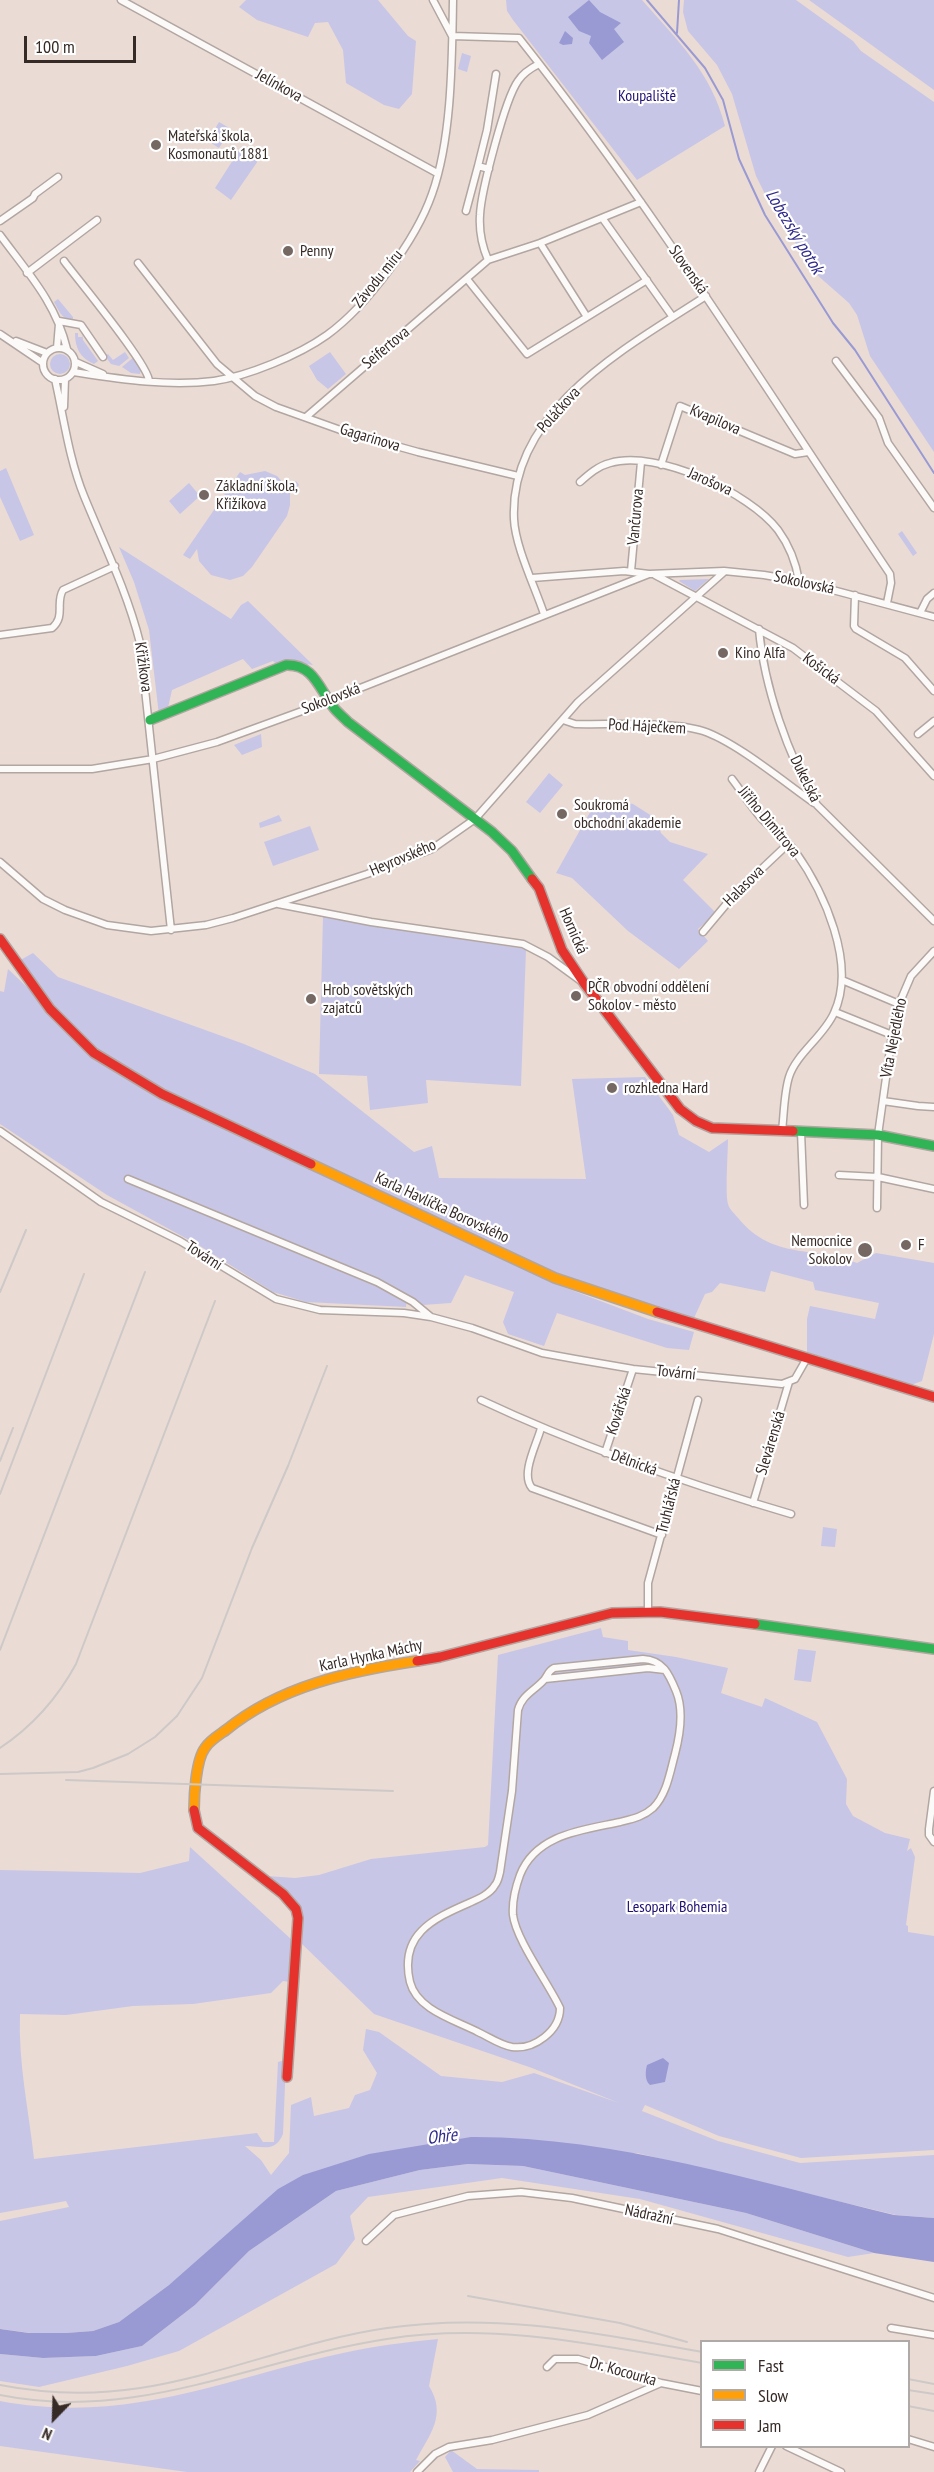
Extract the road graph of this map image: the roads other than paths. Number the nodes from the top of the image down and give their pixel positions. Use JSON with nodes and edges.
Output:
{"nodes":[{"id":1,"x":120,"y":0,"type":"edge"},
{"id":2,"x":433,"y":0,"type":"edge"},
{"id":3,"x":453,"y":0,"type":"edge"},
{"id":4,"x":452,"y":36,"type":"junction"},
{"id":5,"x":539,"y":64,"type":"junction"},
{"id":6,"x":496,"y":74,"type":"dead end"},
{"id":7,"x":478,"y":166,"type":"junction"},
{"id":8,"x":489,"y":170,"type":"junction"},
{"id":9,"x":437,"y":173,"type":"junction"},
{"id":10,"x":58,"y":177,"type":"dead end"},
{"id":11,"x":641,"y":202,"type":"junction"},
{"id":12,"x":466,"y":211,"type":"dead end"},
{"id":13,"x":603,"y":219,"type":"junction"},
{"id":14,"x":97,"y":220,"type":"dead end"},
{"id":15,"x":0,"y":221,"type":"edge"},
{"id":16,"x":0,"y":236,"type":"edge"},
{"id":17,"x":540,"y":243,"type":"junction"},
{"id":18,"x":488,"y":260,"type":"junction"},
{"id":19,"x":64,"y":261,"type":"dead end"},
{"id":20,"x":138,"y":263,"type":"dead end"},
{"id":21,"x":27,"y":273,"type":"junction"},
{"id":22,"x":467,"y":279,"type":"junction"},
{"id":23,"x":646,"y":280,"type":"junction"},
{"id":24,"x":706,"y":296,"type":"junction"},
{"id":25,"x":672,"y":316,"type":"junction"},
{"id":26,"x":588,"y":317,"type":"junction"},
{"id":27,"x":59,"y":321,"type":"junction"},
{"id":28,"x":2,"y":335,"type":"edge"},
{"id":29,"x":57,"y":348,"type":"junction"},
{"id":30,"x":67,"y":350,"type":"junction"},
{"id":31,"x":47,"y":353,"type":"junction"},
{"id":32,"x":104,"y":357,"type":"dead end"},
{"id":33,"x":76,"y":362,"type":"junction"},
{"id":34,"x":836,"y":362,"type":"dead end"},
{"id":35,"x":43,"y":363,"type":"junction"},
{"id":36,"x":73,"y":372,"type":"junction"},
{"id":37,"x":231,"y":377,"type":"junction"},
{"id":38,"x":115,"y":378,"type":"junction"},
{"id":39,"x":55,"y":379,"type":"junction"},
{"id":40,"x":65,"y":379,"type":"junction"},
{"id":41,"x":149,"y":381,"type":"junction"},
{"id":42,"x":63,"y":417,"type":"junction"},
{"id":43,"x":306,"y":417,"type":"junction"},
{"id":44,"x":808,"y":452,"type":"junction"},
{"id":45,"x":641,"y":462,"type":"junction"},
{"id":46,"x":661,"y":465,"type":"junction"},
{"id":47,"x":518,"y":476,"type":"junction"},
{"id":48,"x":580,"y":482,"type":"dead end"},
{"id":49,"x":934,"y":508,"type":"edge"},
{"id":50,"x":115,"y":566,"type":"junction"},
{"id":51,"x":724,"y":571,"type":"junction"},
{"id":52,"x":632,"y":572,"type":"junction"},
{"id":53,"x":652,"y":574,"type":"junction"},
{"id":54,"x":532,"y":578,"type":"junction"},
{"id":55,"x":799,"y":581,"type":"junction"},
{"id":56,"x":934,"y":592,"type":"edge"},
{"id":57,"x":855,"y":595,"type":"junction"},
{"id":58,"x":695,"y":596,"type":"junction"},
{"id":59,"x":887,"y":603,"type":"junction"},
{"id":60,"x":920,"y":612,"type":"junction"},
{"id":61,"x":544,"y":614,"type":"junction"},
{"id":62,"x":934,"y":617,"type":"edge"},
{"id":63,"x":759,"y":629,"type":"junction"},
{"id":64,"x":0,"y":635,"type":"edge"},
{"id":65,"x":934,"y":691,"type":"edge"},
{"id":66,"x":329,"y":700,"type":"junction"},
{"id":67,"x":150,"y":720,"type":"junction"},
{"id":68,"x":563,"y":720,"type":"junction"},
{"id":69,"x":934,"y":721,"type":"edge"},
{"id":70,"x":918,"y":734,"type":"dead end"},
{"id":71,"x":153,"y":759,"type":"junction"},
{"id":72,"x":0,"y":769,"type":"edge"},
{"id":73,"x":934,"y":776,"type":"edge"},
{"id":74,"x":732,"y":779,"type":"dead end"},
{"id":75,"x":817,"y":805,"type":"junction"},
{"id":76,"x":475,"y":819,"type":"junction"},
{"id":77,"x":788,"y":844,"type":"junction"},
{"id":78,"x":0,"y":862,"type":"edge"},
{"id":79,"x":278,"y":903,"type":"junction"},
{"id":80,"x":934,"y":921,"type":"edge"},
{"id":81,"x":171,"y":930,"type":"junction"},
{"id":82,"x":703,"y":932,"type":"dead end"},
{"id":83,"x":0,"y":939,"type":"edge"},
{"id":84,"x":934,"y":951,"type":"edge"},
{"id":85,"x":842,"y":981,"type":"junction"},
{"id":86,"x":584,"y":983,"type":"junction"},
{"id":87,"x":899,"y":1004,"type":"junction"},
{"id":88,"x":835,"y":1012,"type":"junction"},
{"id":89,"x":892,"y":1035,"type":"junction"},
{"id":90,"x":883,"y":1101,"type":"junction"},
{"id":91,"x":934,"y":1107,"type":"edge"},
{"id":92,"x":0,"y":1131,"type":"edge"},
{"id":93,"x":782,"y":1131,"type":"junction"},
{"id":94,"x":801,"y":1132,"type":"junction"},
{"id":95,"x":878,"y":1135,"type":"junction"},
{"id":96,"x":934,"y":1146,"type":"edge"},
{"id":97,"x":839,"y":1175,"type":"dead end"},
{"id":98,"x":878,"y":1177,"type":"junction"},
{"id":99,"x":128,"y":1179,"type":"dead end"},
{"id":100,"x":934,"y":1189,"type":"edge"},
{"id":101,"x":804,"y":1205,"type":"dead end"},
{"id":102,"x":877,"y":1208,"type":"dead end"},
{"id":103,"x":431,"y":1317,"type":"junction"},
{"id":104,"x":807,"y":1358,"type":"junction"},
{"id":105,"x":633,"y":1369,"type":"junction"},
{"id":106,"x":789,"y":1382,"type":"junction"},
{"id":107,"x":934,"y":1397,"type":"edge"},
{"id":108,"x":481,"y":1400,"type":"dead end"},
{"id":109,"x":698,"y":1400,"type":"dead end"},
{"id":110,"x":541,"y":1428,"type":"junction"},
{"id":111,"x":605,"y":1453,"type":"junction"},
{"id":112,"x":676,"y":1479,"type":"junction"},
{"id":113,"x":753,"y":1503,"type":"junction"},
{"id":114,"x":791,"y":1514,"type":"dead end"},
{"id":115,"x":662,"y":1535,"type":"junction"},
{"id":116,"x":648,"y":1612,"type":"junction"},
{"id":117,"x":934,"y":1649,"type":"edge"},
{"id":118,"x":666,"y":1670,"type":"junction"},
{"id":119,"x":545,"y":1679,"type":"junction"},
{"id":120,"x":934,"y":1791,"type":"edge"},
{"id":121,"x":933,"y":1841,"type":"edge"},
{"id":122,"x":287,"y":2078,"type":"dead end"},
{"id":123,"x":366,"y":2241,"type":"dead end"},
{"id":124,"x":934,"y":2298,"type":"edge"},
{"id":125,"x":891,"y":2328,"type":"dead end"},
{"id":126,"x":934,"y":2335,"type":"edge"},
{"id":127,"x":547,"y":2367,"type":"dead end"},
{"id":128,"x":661,"y":2383,"type":"junction"},
{"id":129,"x":700,"y":2391,"type":"edge"},
{"id":130,"x":910,"y":2439,"type":"edge"},
{"id":131,"x":934,"y":2447,"type":"edge"},
{"id":132,"x":771,"y":2448,"type":"edge"},
{"id":133,"x":790,"y":2448,"type":"edge"},
{"id":134,"x":417,"y":2472,"type":"edge"},
{"id":135,"x":759,"y":2472,"type":"edge"},
{"id":136,"x":841,"y":2472,"type":"edge"}],
"edges":[{"from":1,"to":9,"type":"street","name":"Jelínkova"},
{"from":2,"to":4,"type":"street"},
{"from":3,"to":4,"type":"street","name":"Závodu míru"},
{"from":4,"to":5,"type":"street","name":"Slovenská"},
{"from":4,"to":9,"type":"street","name":"Závodu míru"},
{"from":5,"to":8,"type":"street"},
{"from":5,"to":11,"type":"street","name":"Slovenská"},
{"from":6,"to":7,"type":"street"},
{"from":7,"to":8,"type":"street"},
{"from":7,"to":12,"type":"street"},
{"from":8,"to":18,"type":"street"},
{"from":9,"to":37,"type":"street","name":"Závodu míru"},
{"from":10,"to":15,"type":"street"},
{"from":11,"to":13,"type":"street","name":"Seifertova"},
{"from":11,"to":24,"type":"street","name":"Slovenská"},
{"from":13,"to":17,"type":"street","name":"Seifertova"},
{"from":13,"to":23,"type":"street"},
{"from":14,"to":21,"type":"street"},
{"from":16,"to":21,"type":"street"},
{"from":17,"to":18,"type":"street","name":"Seifertova"},
{"from":17,"to":26,"type":"street"},
{"from":18,"to":22,"type":"street","name":"Seifertova"},
{"from":19,"to":41,"type":"street"},
{"from":20,"to":37,"type":"street","name":"Gagarinova"},
{"from":21,"to":27,"type":"street"},
{"from":22,"to":26,"type":"street"},
{"from":22,"to":43,"type":"street","name":"Seifertova"},
{"from":23,"to":25,"type":"street"},
{"from":23,"to":26,"type":"street"},
{"from":24,"to":25,"type":"street","name":"Poláčkova"},
{"from":24,"to":44,"type":"street","name":"Slovenská"},
{"from":25,"to":47,"type":"street","name":"Poláčkova"},
{"from":27,"to":29,"type":"street"},
{"from":27,"to":30,"type":"street"},
{"from":27,"to":32,"type":"street"},
{"from":28,"to":31,"type":"street"},
{"from":28,"to":35,"type":"street"},
{"from":29,"to":30,"type":"street"},
{"from":29,"to":31,"type":"street"},
{"from":30,"to":33,"type":"street"},
{"from":31,"to":35,"type":"street"},
{"from":33,"to":36,"type":"street"},
{"from":33,"to":38,"type":"street","name":"Závodu míru"},
{"from":34,"to":49,"type":"street"},
{"from":35,"to":39,"type":"street"},
{"from":36,"to":38,"type":"street","name":"Závodu míru"},
{"from":36,"to":40,"type":"street"},
{"from":37,"to":41,"type":"street","name":"Závodu míru"},
{"from":37,"to":43,"type":"street","name":"Gagarinova"},
{"from":38,"to":41,"type":"street","name":"Závodu míru"},
{"from":39,"to":40,"type":"street"},
{"from":39,"to":42,"type":"street","name":"Křižíkova"},
{"from":40,"to":42,"type":"street","name":"Křižíkova"},
{"from":42,"to":50,"type":"street","name":"Křižíkova"},
{"from":43,"to":47,"type":"street","name":"Gagarinova"},
{"from":44,"to":46,"type":"street","name":"Kvapilova"},
{"from":44,"to":59,"type":"street","name":"Slovenská"},
{"from":45,"to":46,"type":"street","name":"Jarošova"},
{"from":45,"to":48,"type":"street","name":"Jarošova"},
{"from":45,"to":52,"type":"street","name":"Vančurova"},
{"from":46,"to":55,"type":"street","name":"Jarošova"},
{"from":47,"to":54,"type":"street","name":"Poláčkova"},
{"from":50,"to":64,"type":"street"},
{"from":50,"to":67,"type":"street","name":"Křižíkova"},
{"from":51,"to":53,"type":"street","name":"Sokolovská"},
{"from":51,"to":55,"type":"street","name":"Sokolovská"},
{"from":51,"to":58,"type":"street","name":"Heyrovského"},
{"from":52,"to":53,"type":"street","name":"Sokolovská"},
{"from":52,"to":54,"type":"street","name":"Sokolovská"},
{"from":53,"to":58,"type":"street","name":"Košická"},
{"from":53,"to":61,"type":"street","name":"Sokolovská"},
{"from":54,"to":61,"type":"street","name":"Poláčkova"},
{"from":55,"to":57,"type":"street","name":"Sokolovská"},
{"from":56,"to":60,"type":"street"},
{"from":57,"to":59,"type":"street","name":"Sokolovská"},
{"from":57,"to":65,"type":"street"},
{"from":58,"to":63,"type":"street","name":"Košická"},
{"from":58,"to":68,"type":"street","name":"Heyrovského"},
{"from":59,"to":60,"type":"street","name":"Sokolovská"},
{"from":60,"to":62,"type":"street","name":"Sokolovská"},
{"from":61,"to":66,"type":"street","name":"Sokolovská"},
{"from":63,"to":73,"type":"street","name":"Košická"},
{"from":63,"to":75,"type":"street","name":"Dukelská"},
{"from":66,"to":67,"type":"street","name":"Hornická"},
{"from":66,"to":71,"type":"street","name":"Sokolovská"},
{"from":66,"to":76,"type":"street","name":"Hornická"},
{"from":67,"to":71,"type":"street","name":"Křižíkova"},
{"from":68,"to":75,"type":"street","name":"Pod Háječkem"},
{"from":68,"to":76,"type":"street","name":"Heyrovského"},
{"from":69,"to":70,"type":"street"},
{"from":71,"to":72,"type":"street","name":"Sokolovská"},
{"from":71,"to":81,"type":"street","name":"Křižíkova"},
{"from":74,"to":77,"type":"street","name":"Jiřího Dimitrova"},
{"from":75,"to":80,"type":"street","name":"Dukelská"},
{"from":76,"to":79,"type":"street","name":"Heyrovského"},
{"from":76,"to":86,"type":"street","name":"Hornická"},
{"from":77,"to":82,"type":"street","name":"Halasova"},
{"from":77,"to":85,"type":"street","name":"Jiřího Dimitrova"},
{"from":78,"to":81,"type":"street","name":"Heyrovského"},
{"from":79,"to":81,"type":"street","name":"Heyrovského"},
{"from":79,"to":86,"type":"street"},
{"from":83,"to":104,"type":"street","name":"Karla Havlíčka Borovského"},
{"from":84,"to":87,"type":"street","name":"Víta Nejedlého"},
{"from":85,"to":87,"type":"street"},
{"from":85,"to":88,"type":"street","name":"Jiřího Dimitrova"},
{"from":86,"to":93,"type":"street","name":"Hornická"},
{"from":87,"to":89,"type":"street","name":"Víta Nejedlého"},
{"from":88,"to":89,"type":"street"},
{"from":88,"to":93,"type":"street","name":"Jiřího Dimitrova"},
{"from":89,"to":90,"type":"street","name":"Víta Nejedlého"},
{"from":90,"to":91,"type":"street"},
{"from":90,"to":95,"type":"street","name":"Víta Nejedlého"},
{"from":92,"to":103,"type":"street","name":"Tovární"},
{"from":93,"to":94,"type":"street","name":"Hornická"},
{"from":94,"to":95,"type":"street","name":"Hornická"},
{"from":94,"to":101,"type":"street"},
{"from":95,"to":96,"type":"street","name":"Hornická"},
{"from":95,"to":98,"type":"street"},
{"from":97,"to":98,"type":"street"},
{"from":98,"to":100,"type":"street"},
{"from":98,"to":102,"type":"street"},
{"from":99,"to":103,"type":"street","name":"Tovární"},
{"from":103,"to":105,"type":"street","name":"Tovární"},
{"from":104,"to":106,"type":"street"},
{"from":104,"to":107,"type":"street","name":"Karla Havlíčka Borovského"},
{"from":105,"to":106,"type":"street","name":"Tovární"},
{"from":105,"to":111,"type":"street","name":"Kovářská"},
{"from":106,"to":113,"type":"street","name":"Slevárenská"},
{"from":108,"to":110,"type":"street","name":"Dělnická"},
{"from":109,"to":112,"type":"street","name":"Truhlářská"},
{"from":110,"to":111,"type":"street","name":"Dělnická"},
{"from":110,"to":115,"type":"street"},
{"from":111,"to":112,"type":"street","name":"Dělnická"},
{"from":112,"to":113,"type":"street","name":"Dělnická"},
{"from":112,"to":115,"type":"street","name":"Truhlářská"},
{"from":113,"to":114,"type":"street","name":"Dělnická"},
{"from":115,"to":116,"type":"street","name":"Truhlářská"},
{"from":116,"to":117,"type":"street","name":"Karla Hynka Máchy"},
{"from":116,"to":122,"type":"street","name":"Karla Hynka Máchy"},
{"from":118,"to":119,"type":"street"},
{"from":118,"to":119,"type":"street"},
{"from":118,"to":119,"type":"street"},
{"from":120,"to":121,"type":"street"},
{"from":123,"to":124,"type":"street","name":"Nádražní"},
{"from":125,"to":126,"type":"street"},
{"from":127,"to":128,"type":"street","name":"Dr. Kocourka"},
{"from":128,"to":129,"type":"street","name":"Dr. Kocourka"},
{"from":128,"to":134,"type":"street"},
{"from":130,"to":131,"type":"street"},
{"from":132,"to":135,"type":"street"},
{"from":133,"to":136,"type":"street"}]}
